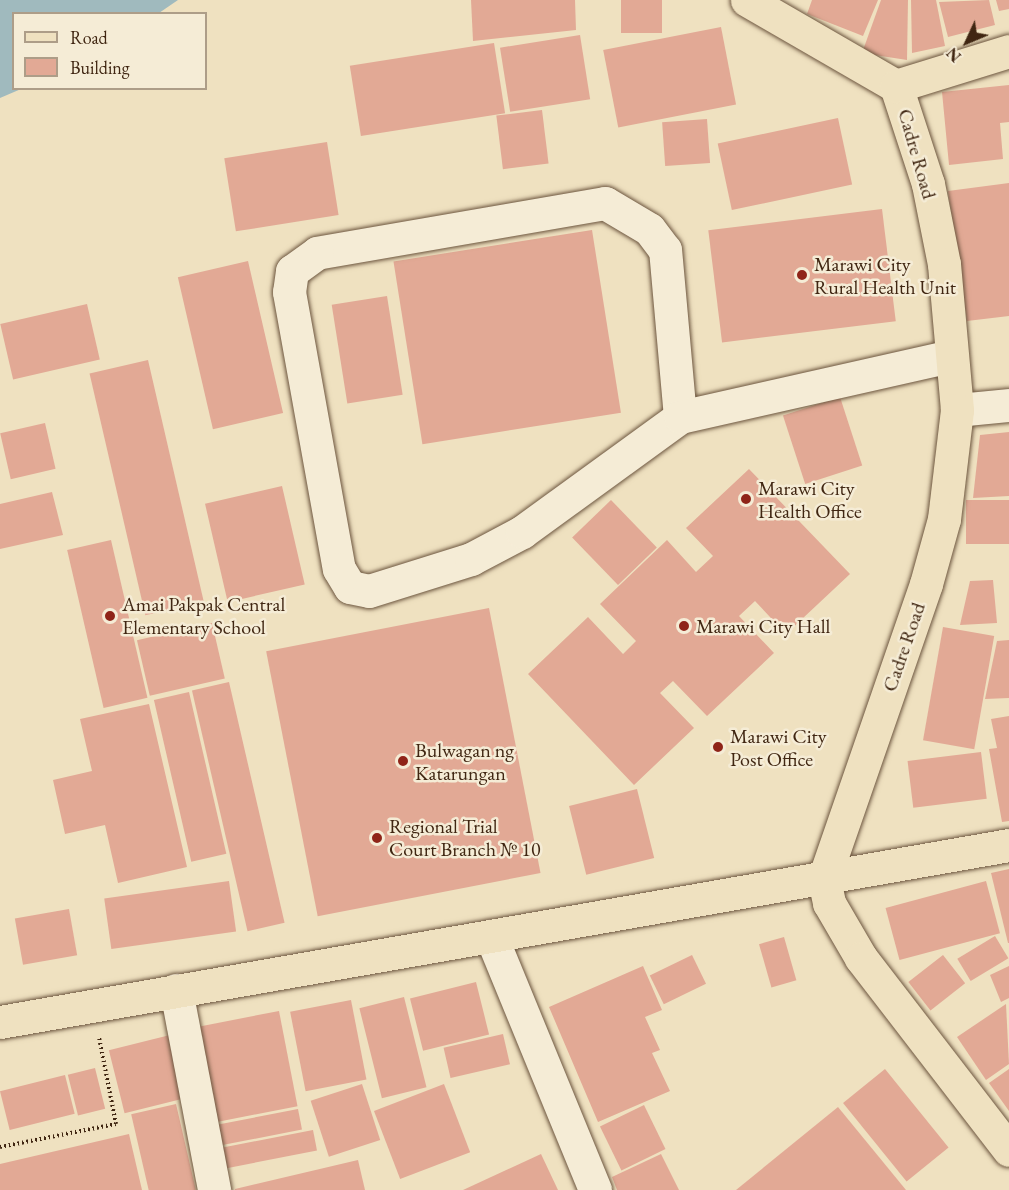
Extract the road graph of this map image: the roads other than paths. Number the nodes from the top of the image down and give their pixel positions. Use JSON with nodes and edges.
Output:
{"nodes":[{"id":1,"x":747,"y":0,"type":"edge"},
{"id":2,"x":1009,"y":51,"type":"edge"},
{"id":3,"x":896,"y":86,"type":"junction"},
{"id":4,"x":951,"y":356,"type":"junction"},
{"id":5,"x":1009,"y":405,"type":"edge"},
{"id":6,"x":957,"y":410,"type":"junction"},
{"id":7,"x":680,"y":417,"type":"junction"},
{"id":8,"x":1009,"y":845,"type":"edge"},
{"id":9,"x":824,"y":879,"type":"junction"},
{"id":10,"x":490,"y":936,"type":"junction"},
{"id":11,"x":176,"y":990,"type":"junction"},
{"id":12,"x":0,"y":1022,"type":"edge"},
{"id":13,"x":1009,"y":1150,"type":"edge"},
{"id":14,"x":213,"y":1190,"type":"edge"},
{"id":15,"x":595,"y":1190,"type":"edge"}],
"edges":[{"from":1,"to":3,"type":"main road"},
{"from":2,"to":3,"type":"main road"},
{"from":3,"to":4,"type":"main road","name":"Cadre Road"},
{"from":4,"to":6,"type":"main road","name":"Cadre Road"},
{"from":4,"to":7,"type":"street"},
{"from":5,"to":6,"type":"street"},
{"from":6,"to":9,"type":"main road","name":"Cadre Road"},
{"from":7,"to":7,"type":"street"},
{"from":8,"to":9,"type":"main road"},
{"from":9,"to":10,"type":"main road"},
{"from":9,"to":13,"type":"main road"},
{"from":10,"to":11,"type":"main road"},
{"from":10,"to":15,"type":"street"},
{"from":11,"to":12,"type":"main road"},
{"from":11,"to":14,"type":"street"}]}
